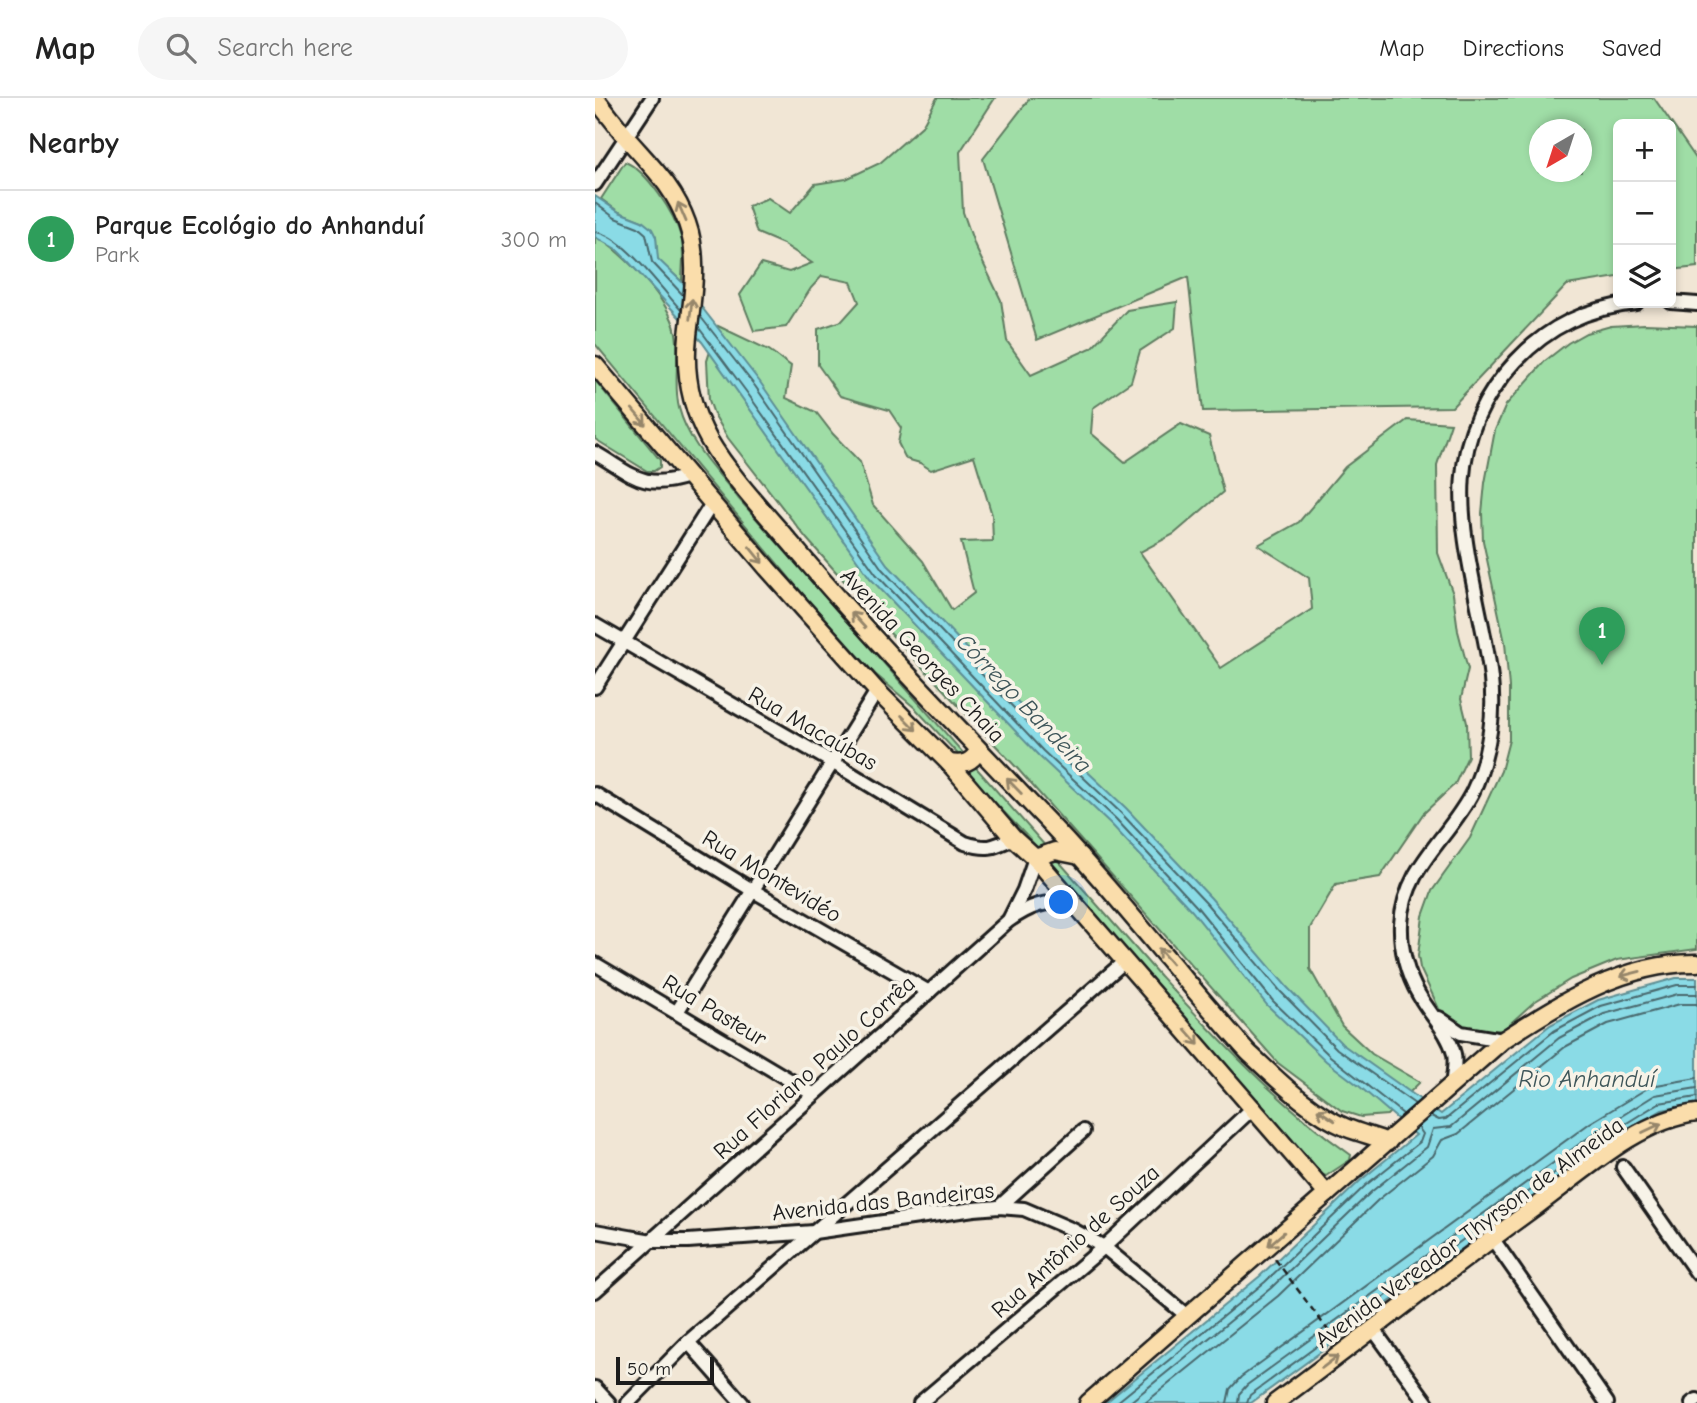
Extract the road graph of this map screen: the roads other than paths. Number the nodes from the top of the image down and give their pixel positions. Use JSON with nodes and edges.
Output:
{"nodes":[{"id":1,"x":595,"y":98,"type":"edge"},
{"id":2,"x":652,"y":98,"type":"edge"},
{"id":3,"x":626,"y":137,"type":"junction"},
{"id":4,"x":595,"y":184,"type":"edge"},
{"id":5,"x":1676,"y":302,"type":"edge"},
{"id":6,"x":1697,"y":304,"type":"edge"},
{"id":7,"x":1613,"y":305,"type":"edge"},
{"id":8,"x":595,"y":365,"type":"edge"},
{"id":9,"x":595,"y":453,"type":"edge"},
{"id":10,"x":688,"y":476,"type":"junction"},
{"id":11,"x":713,"y":502,"type":"junction"},
{"id":12,"x":595,"y":625,"type":"edge"},
{"id":13,"x":623,"y":642,"type":"junction"},
{"id":14,"x":595,"y":687,"type":"edge"},
{"id":15,"x":877,"y":691,"type":"junction"},
{"id":16,"x":979,"y":750,"type":"junction"},
{"id":17,"x":832,"y":762,"type":"junction"},
{"id":18,"x":949,"y":763,"type":"junction"},
{"id":19,"x":595,"y":794,"type":"edge"},
{"id":20,"x":1013,"y":838,"type":"junction"},
{"id":21,"x":1080,"y":856,"type":"junction"},
{"id":22,"x":1035,"y":858,"type":"junction"},
{"id":23,"x":752,"y":890,"type":"junction"},
{"id":24,"x":1073,"y":901,"type":"junction"},
{"id":25,"x":1008,"y":921,"type":"junction"},
{"id":26,"x":1125,"y":961,"type":"junction"},
{"id":27,"x":1697,"y":963,"type":"edge"},
{"id":28,"x":595,"y":964,"type":"edge"},
{"id":29,"x":929,"y":992,"type":"junction"},
{"id":30,"x":677,"y":1012,"type":"junction"},
{"id":31,"x":1430,"y":1012,"type":"junction"},
{"id":32,"x":1503,"y":1040,"type":"junction"},
{"id":33,"x":1452,"y":1086,"type":"junction"},
{"id":34,"x":813,"y":1094,"type":"junction"},
{"id":35,"x":1254,"y":1107,"type":"junction"},
{"id":36,"x":1697,"y":1113,"type":"edge"},
{"id":37,"x":1083,"y":1131,"type":"dead end"},
{"id":38,"x":1388,"y":1142,"type":"junction"},
{"id":39,"x":1623,"y":1167,"type":"dead end"},
{"id":40,"x":1327,"y":1194,"type":"junction"},
{"id":41,"x":999,"y":1207,"type":"junction"},
{"id":42,"x":595,"y":1231,"type":"edge"},
{"id":43,"x":814,"y":1232,"type":"junction"},
{"id":44,"x":1492,"y":1238,"type":"junction"},
{"id":45,"x":652,"y":1241,"type":"junction"},
{"id":46,"x":1104,"y":1247,"type":"junction"},
{"id":47,"x":1697,"y":1273,"type":"edge"},
{"id":48,"x":596,"y":1289,"type":"edge"},
{"id":49,"x":1186,"y":1315,"type":"junction"},
{"id":50,"x":1373,"y":1329,"type":"junction"},
{"id":51,"x":688,"y":1342,"type":"junction"},
{"id":52,"x":595,"y":1388,"type":"edge"},
{"id":53,"x":1697,"y":1399,"type":"edge"},
{"id":54,"x":608,"y":1403,"type":"edge"},
{"id":55,"x":628,"y":1403,"type":"edge"},
{"id":56,"x":742,"y":1403,"type":"edge"},
{"id":57,"x":920,"y":1403,"type":"edge"},
{"id":58,"x":1087,"y":1403,"type":"edge"},
{"id":59,"x":1275,"y":1403,"type":"edge"},
{"id":60,"x":1427,"y":1403,"type":"edge"},
{"id":61,"x":1607,"y":1403,"type":"edge"},
{"id":62,"x":1692,"y":1403,"type":"edge"}],
"edges":[{"from":1,"to":3,"type":"main road","name":"Avenida Georges Chaia"},
{"from":2,"to":3,"type":"street"},
{"from":3,"to":4,"type":"street"},
{"from":16,"to":3,"type":"main road","name":"Avenida Georges Chaia","one_way":true},
{"from":5,"to":6,"type":"street"},
{"from":7,"to":31,"type":"street"},
{"from":8,"to":10,"type":"main road","one_way":true},
{"from":9,"to":10,"type":"street"},
{"from":10,"to":11,"type":"main road"},
{"from":11,"to":13,"type":"street"},
{"from":11,"to":15,"type":"main road","one_way":true},
{"from":12,"to":13,"type":"street","name":"Rua Macaúbas"},
{"from":13,"to":14,"type":"street"},
{"from":13,"to":17,"type":"street","name":"Rua Macaúbas"},
{"from":15,"to":17,"type":"street"},
{"from":15,"to":18,"type":"main road","one_way":true},
{"from":16,"to":18,"type":"main road"},
{"from":21,"to":16,"type":"main road","name":"Avenida Georges Chaia","one_way":true},
{"from":17,"to":20,"type":"street","name":"Rua Macaúbas"},
{"from":17,"to":23,"type":"street"},
{"from":18,"to":20,"type":"main road"},
{"from":19,"to":23,"type":"street","name":"Rua Montevidéo"},
{"from":20,"to":22,"type":"main road"},
{"from":21,"to":22,"type":"main road"},
{"from":38,"to":21,"type":"main road","name":"Avenida Georges Chaia","one_way":true},
{"from":22,"to":24,"type":"main road"},
{"from":22,"to":25,"type":"street"},
{"from":23,"to":29,"type":"street","name":"Rua Montevidéo"},
{"from":23,"to":30,"type":"street"},
{"from":24,"to":25,"type":"street","name":"Rua Floriano Paulo Corrêa"},
{"from":24,"to":26,"type":"main road"},
{"from":25,"to":29,"type":"street","name":"Rua Floriano Paulo Corrêa"},
{"from":26,"to":35,"type":"main road","one_way":true},
{"from":26,"to":43,"type":"street"},
{"from":27,"to":32,"type":"main road","one_way":true},
{"from":28,"to":30,"type":"street","name":"Rua Pasteur"},
{"from":29,"to":34,"type":"street","name":"Rua Floriano Paulo Corrêa"},
{"from":30,"to":34,"type":"street","name":"Rua Pasteur"},
{"from":31,"to":32,"type":"street"},
{"from":31,"to":33,"type":"street"},
{"from":32,"to":33,"type":"main road"},
{"from":33,"to":38,"type":"main road"},
{"from":34,"to":45,"type":"street","name":"Rua Floriano Paulo Corrêa"},
{"from":35,"to":40,"type":"main road"},
{"from":35,"to":46,"type":"street","name":"Rua Antônio de Souza"},
{"from":44,"to":36,"type":"main road","name":"Avenida Vereador Thyrson de Almeida","one_way":true},
{"from":37,"to":41,"type":"street"},
{"from":38,"to":40,"type":"main road"},
{"from":39,"to":47,"type":"street"},
{"from":40,"to":49,"type":"main road","one_way":true},
{"from":41,"to":43,"type":"street","name":"Avenida das Bandeiras"},
{"from":41,"to":46,"type":"street","name":"Avenida das Bandeiras"},
{"from":42,"to":45,"type":"street","name":"Avenida das Bandeiras"},
{"from":43,"to":45,"type":"street","name":"Avenida das Bandeiras"},
{"from":43,"to":51,"type":"street"},
{"from":44,"to":50,"type":"main road","name":"Avenida Vereador Thyrson de Almeida"},
{"from":44,"to":61,"type":"street"},
{"from":45,"to":48,"type":"street","name":"Rua Floriano Paulo Corrêa"},
{"from":46,"to":49,"type":"street","name":"Avenida das Bandeiras"},
{"from":46,"to":57,"type":"street","name":"Rua Antônio de Souza"},
{"from":49,"to":58,"type":"main road"},
{"from":59,"to":50,"type":"main road","name":"Avenida Vereador Thyrson de Almeida","one_way":true},
{"from":50,"to":60,"type":"street"},
{"from":51,"to":55,"type":"street"},
{"from":51,"to":56,"type":"street"},
{"from":52,"to":54,"type":"street"},
{"from":53,"to":62,"type":"street"}]}
